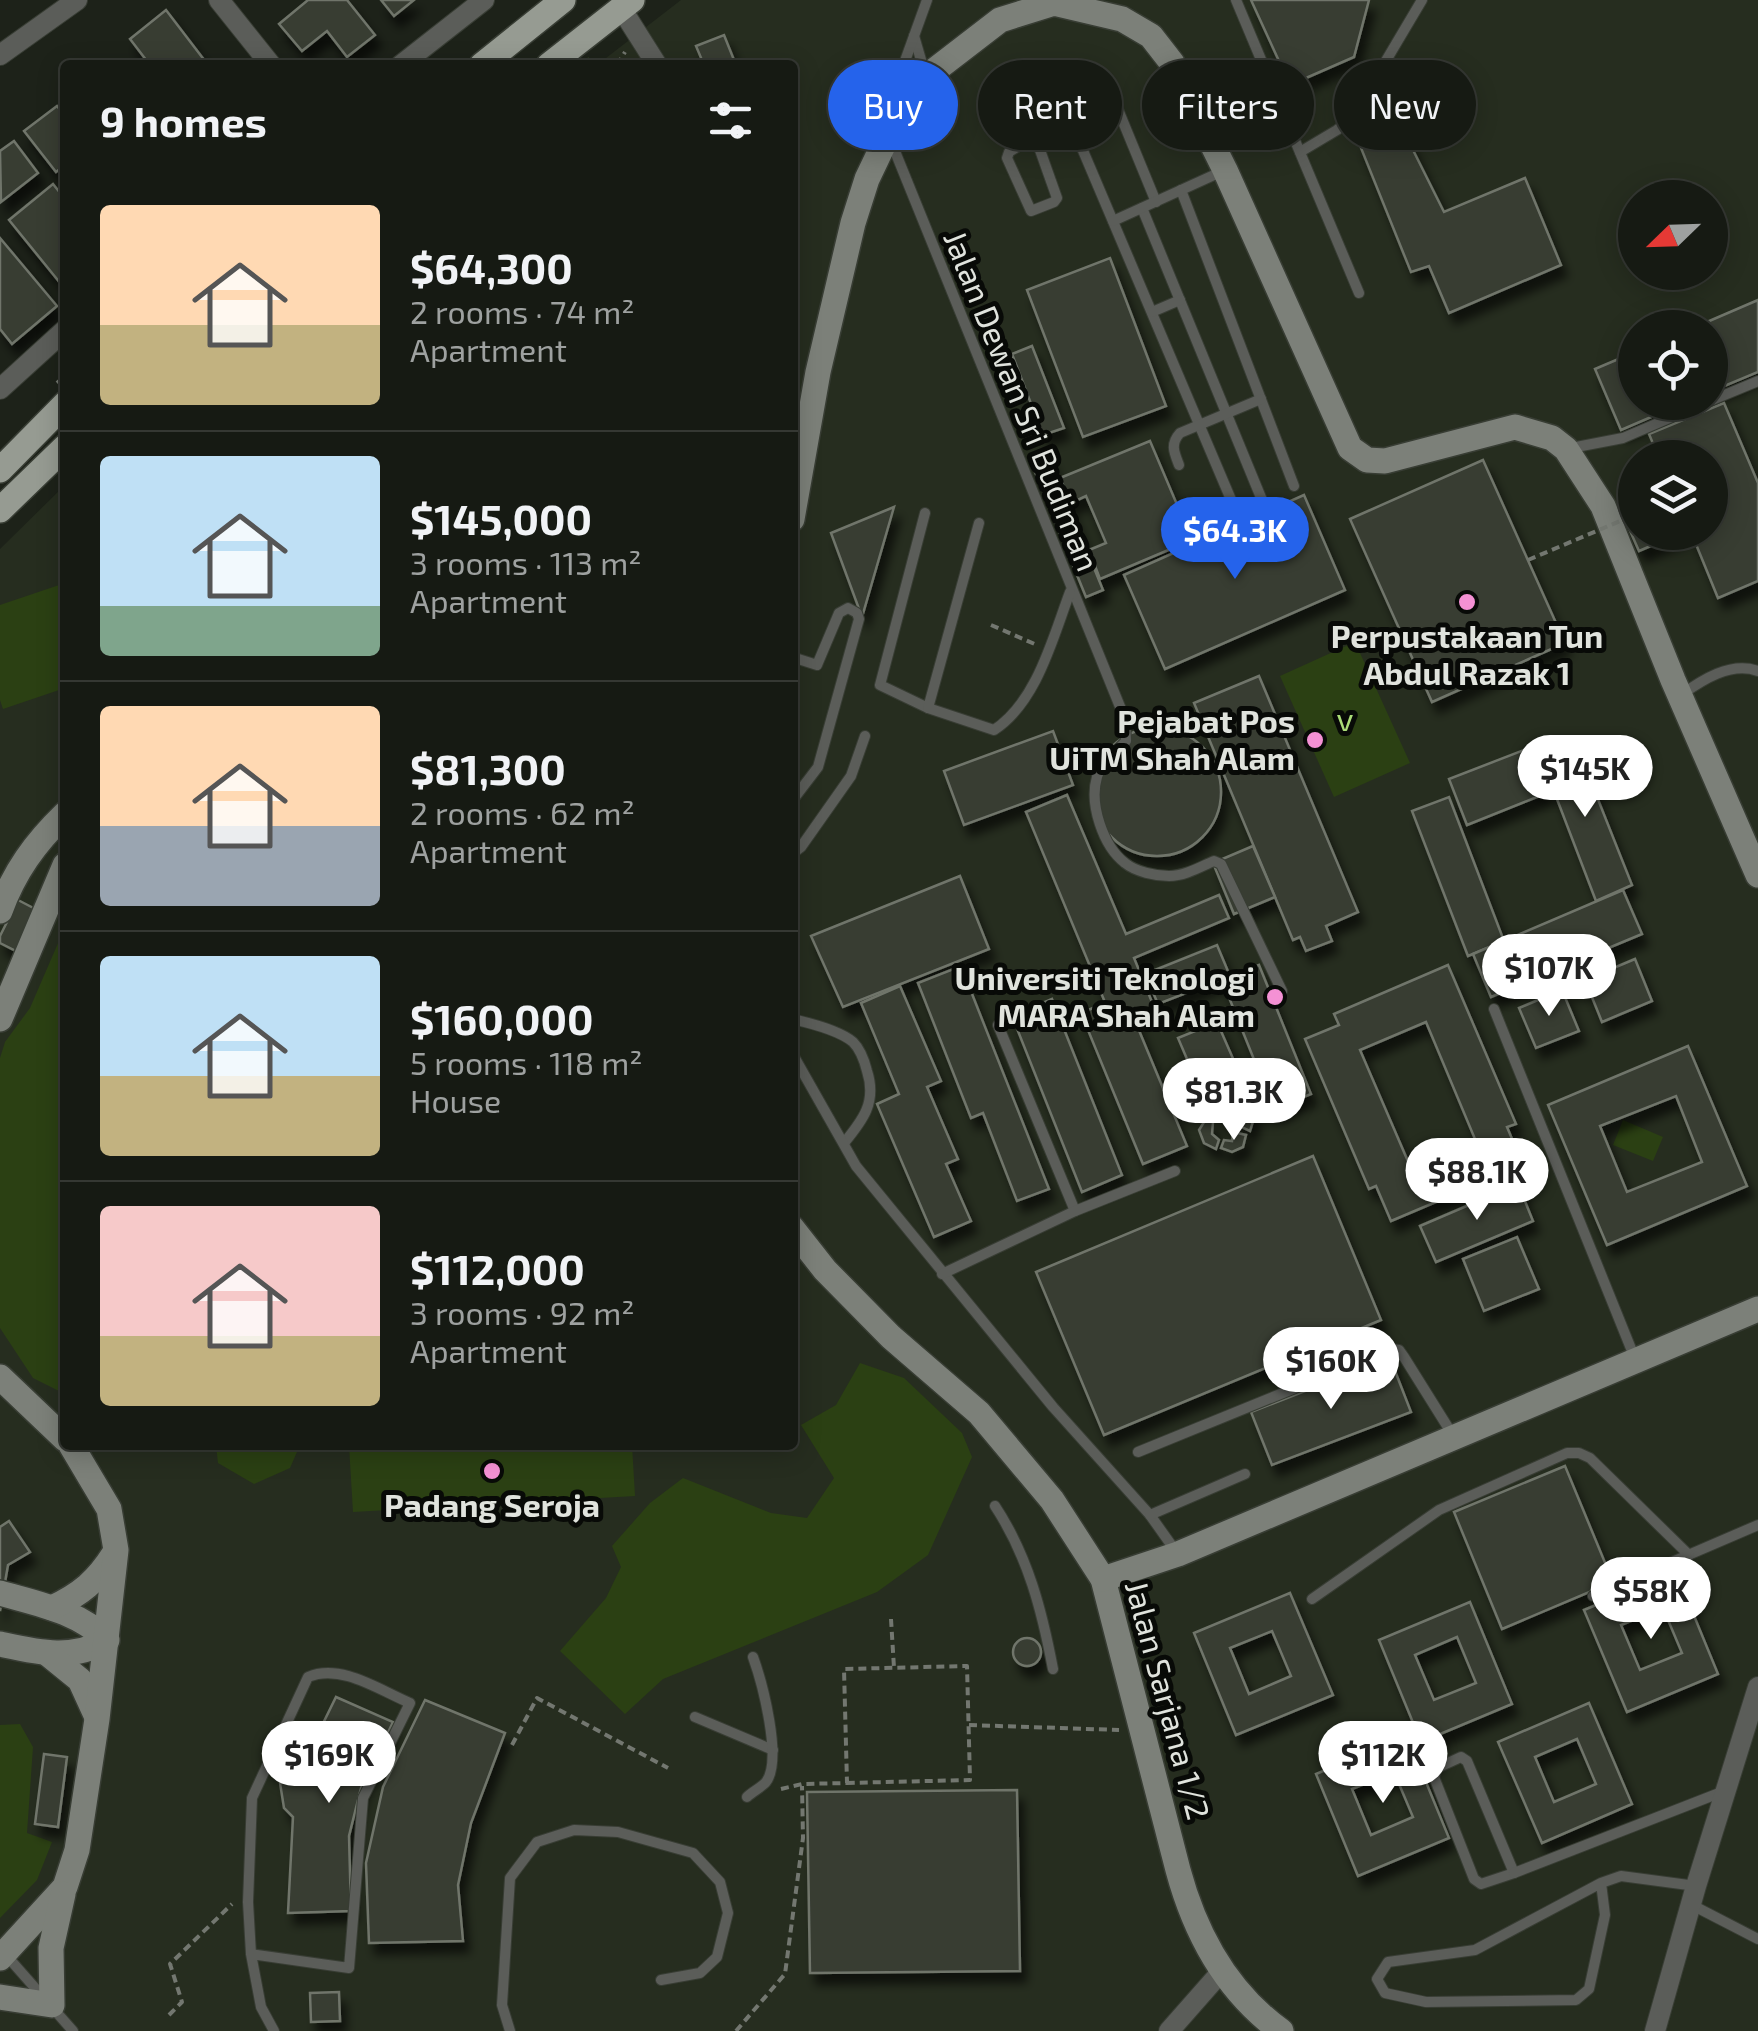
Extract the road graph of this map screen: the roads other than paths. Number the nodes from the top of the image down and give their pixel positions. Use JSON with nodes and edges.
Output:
{"nodes":[{"id":1,"x":77,"y":0,"type":"edge"},
{"id":2,"x":219,"y":0,"type":"edge"},
{"id":3,"x":484,"y":0,"type":"edge"},
{"id":4,"x":563,"y":0,"type":"edge"},
{"id":5,"x":928,"y":0,"type":"edge"},
{"id":6,"x":1236,"y":0,"type":"edge"},
{"id":7,"x":1422,"y":0,"type":"edge"},
{"id":8,"x":626,"y":4,"type":"edge"},
{"id":9,"x":913,"y":35,"type":"junction"},
{"id":10,"x":1,"y":54,"type":"edge"},
{"id":11,"x":267,"y":60,"type":"edge"},
{"id":12,"x":407,"y":60,"type":"edge"},
{"id":13,"x":488,"y":60,"type":"edge"},
{"id":14,"x":555,"y":60,"type":"edge"},
{"id":15,"x":648,"y":60,"type":"edge"},
{"id":16,"x":905,"y":60,"type":"edge"},
{"id":17,"x":921,"y":60,"type":"edge"},
{"id":18,"x":947,"y":60,"type":"edge"},
{"id":19,"x":1122,"y":119,"type":"edge"},
{"id":20,"x":1035,"y":136,"type":"joint"},
{"id":21,"x":881,"y":150,"type":"edge"},
{"id":22,"x":894,"y":150,"type":"edge"},
{"id":23,"x":1083,"y":150,"type":"edge"},
{"id":24,"x":1300,"y":152,"type":"junction"},
{"id":25,"x":1225,"y":170,"type":"junction"},
{"id":26,"x":1181,"y":190,"type":"junction"},
{"id":27,"x":1156,"y":202,"type":"junction"},
{"id":28,"x":1142,"y":208,"type":"junction"},
{"id":29,"x":1113,"y":222,"type":"junction"},
{"id":30,"x":1359,"y":294,"type":"dead end"},
{"id":31,"x":1180,"y":300,"type":"junction"},
{"id":32,"x":1152,"y":312,"type":"junction"},
{"id":33,"x":60,"y":335,"type":"edge"},
{"id":34,"x":1758,"y":381,"type":"edge"},
{"id":35,"x":0,"y":389,"type":"edge"},
{"id":36,"x":1728,"y":394,"type":"edge"},
{"id":37,"x":1261,"y":399,"type":"junction"},
{"id":38,"x":60,"y":409,"type":"edge"},
{"id":39,"x":1226,"y":414,"type":"junction"},
{"id":40,"x":1666,"y":420,"type":"edge"},
{"id":41,"x":1200,"y":426,"type":"junction"},
{"id":42,"x":1566,"y":449,"type":"junction"},
{"id":43,"x":60,"y":452,"type":"edge"},
{"id":44,"x":1179,"y":465,"type":"dead end"},
{"id":45,"x":0,"y":470,"type":"edge"},
{"id":46,"x":798,"y":484,"type":"edge"},
{"id":47,"x":1294,"y":486,"type":"dead end"},
{"id":48,"x":0,"y":510,"type":"edge"},
{"id":49,"x":925,"y":513,"type":"dead end"},
{"id":50,"x":979,"y":523,"type":"dead end"},
{"id":51,"x":1071,"y":591,"type":"junction"},
{"id":52,"x":798,"y":659,"type":"edge"},
{"id":53,"x":1758,"y":671,"type":"edge"},
{"id":54,"x":1680,"y":696,"type":"junction"},
{"id":55,"x":928,"y":708,"type":"junction"},
{"id":56,"x":865,"y":736,"type":"dead end"},
{"id":57,"x":798,"y":793,"type":"edge"},
{"id":58,"x":60,"y":820,"type":"edge"},
{"id":59,"x":798,"y":849,"type":"edge"},
{"id":60,"x":1758,"y":875,"type":"edge"},
{"id":61,"x":60,"y":877,"type":"edge"},
{"id":62,"x":0,"y":912,"type":"edge"},
{"id":63,"x":1282,"y":991,"type":"dead end"},
{"id":64,"x":1494,"y":1010,"type":"dead end"},
{"id":65,"x":0,"y":1019,"type":"edge"},
{"id":66,"x":798,"y":1020,"type":"edge"},
{"id":67,"x":998,"y":1025,"type":"dead end"},
{"id":68,"x":798,"y":1063,"type":"edge"},
{"id":69,"x":844,"y":1143,"type":"junction"},
{"id":70,"x":1175,"y":1172,"type":"dead end"},
{"id":71,"x":1075,"y":1211,"type":"junction"},
{"id":72,"x":798,"y":1236,"type":"edge"},
{"id":73,"x":942,"y":1274,"type":"junction"},
{"id":74,"x":1758,"y":1309,"type":"edge"},
{"id":75,"x":1636,"y":1362,"type":"junction"},
{"id":76,"x":0,"y":1376,"type":"edge"},
{"id":77,"x":60,"y":1434,"type":"edge"},
{"id":78,"x":1454,"y":1438,"type":"junction"},
{"id":79,"x":74,"y":1450,"type":"edge"},
{"id":80,"x":1138,"y":1452,"type":"dead end"},
{"id":81,"x":1245,"y":1474,"type":"dead end"},
{"id":82,"x":995,"y":1506,"type":"dead end"},
{"id":83,"x":1150,"y":1515,"type":"junction"},
{"id":84,"x":1758,"y":1525,"type":"edge"},
{"id":85,"x":116,"y":1550,"type":"junction"},
{"id":86,"x":1178,"y":1554,"type":"junction"},
{"id":87,"x":1688,"y":1556,"type":"junction"},
{"id":88,"x":1103,"y":1579,"type":"junction"},
{"id":89,"x":0,"y":1593,"type":"edge"},
{"id":90,"x":1593,"y":1596,"type":"dead end"},
{"id":91,"x":1312,"y":1599,"type":"dead end"},
{"id":92,"x":52,"y":1608,"type":"junction"},
{"id":93,"x":107,"y":1640,"type":"junction"},
{"id":94,"x":0,"y":1644,"type":"edge"},
{"id":95,"x":48,"y":1654,"type":"junction"},
{"id":96,"x":753,"y":1657,"type":"dead end"},
{"id":97,"x":1053,"y":1669,"type":"dead end"},
{"id":98,"x":1758,"y":1687,"type":"edge"},
{"id":99,"x":695,"y":1718,"type":"dead end"},
{"id":100,"x":97,"y":1720,"type":"junction"},
{"id":101,"x":773,"y":1750,"type":"junction"},
{"id":102,"x":1728,"y":1790,"type":"junction"},
{"id":103,"x":747,"y":1796,"type":"road end"},
{"id":104,"x":1514,"y":1873,"type":"junction"},
{"id":105,"x":1601,"y":1884,"type":"junction"},
{"id":106,"x":65,"y":1887,"type":"junction"},
{"id":107,"x":1694,"y":1895,"type":"junction"},
{"id":108,"x":1758,"y":1939,"type":"edge"},
{"id":109,"x":251,"y":1954,"type":"junction"},
{"id":110,"x":3,"y":1956,"type":"edge"},
{"id":111,"x":1221,"y":1972,"type":"junction"},
{"id":112,"x":660,"y":1980,"type":"dead end"},
{"id":113,"x":0,"y":1997,"type":"edge"},
{"id":114,"x":52,"y":2005,"type":"junction"},
{"id":115,"x":73,"y":2031,"type":"edge"},
{"id":116,"x":274,"y":2031,"type":"edge"},
{"id":117,"x":510,"y":2031,"type":"edge"},
{"id":118,"x":1169,"y":2031,"type":"edge"},
{"id":119,"x":1281,"y":2031,"type":"edge"},
{"id":120,"x":1656,"y":2031,"type":"edge"}],
"edges":[{"from":1,"to":10,"type":"street"},
{"from":2,"to":11,"type":"street"},
{"from":3,"to":12,"type":"street"},
{"from":4,"to":13,"type":"main road"},
{"from":5,"to":9,"type":"lane"},
{"from":6,"to":24,"type":"lane"},
{"from":7,"to":24,"type":"lane"},
{"from":8,"to":14,"type":"main road"},
{"from":8,"to":15,"type":"street"},
{"from":9,"to":16,"type":"lane"},
{"from":9,"to":17,"type":"lane"},
{"from":18,"to":25,"type":"street"},
{"from":19,"to":27,"type":"lane"},
{"from":20,"to":20,"type":"lane"},
{"from":21,"to":46,"type":"street"},
{"from":22,"to":51,"type":"lane","name":"Jalan Dewan Sri Budiman"},
{"from":23,"to":29,"type":"lane"},
{"from":24,"to":30,"type":"lane"},
{"from":25,"to":26,"type":"lane"},
{"from":25,"to":42,"type":"street"},
{"from":26,"to":27,"type":"lane"},
{"from":26,"to":37,"type":"lane"},
{"from":27,"to":28,"type":"lane"},
{"from":28,"to":29,"type":"lane"},
{"from":28,"to":31,"type":"lane"},
{"from":29,"to":32,"type":"lane"},
{"from":31,"to":32,"type":"lane"},
{"from":31,"to":39,"type":"lane"},
{"from":32,"to":41,"type":"lane"},
{"from":33,"to":35,"type":"street"},
{"from":34,"to":36,"type":"lane"},
{"from":37,"to":39,"type":"lane"},
{"from":37,"to":47,"type":"lane"},
{"from":38,"to":45,"type":"main road"},
{"from":39,"to":41,"type":"lane"},
{"from":39,"to":41,"type":"lane"},
{"from":40,"to":42,"type":"lane"},
{"from":41,"to":44,"type":"lane"},
{"from":42,"to":54,"type":"street"},
{"from":43,"to":48,"type":"main road"},
{"from":49,"to":55,"type":"lane"},
{"from":50,"to":55,"type":"lane"},
{"from":51,"to":55,"type":"lane","name":"Jalan Dewan Sri Budiman"},
{"from":51,"to":63,"type":"lane"},
{"from":52,"to":57,"type":"lane"},
{"from":53,"to":54,"type":"lane"},
{"from":54,"to":60,"type":"street"},
{"from":56,"to":59,"type":"lane"},
{"from":58,"to":62,"type":"street"},
{"from":61,"to":65,"type":"street"},
{"from":64,"to":75,"type":"lane"},
{"from":66,"to":69,"type":"lane"},
{"from":67,"to":71,"type":"lane"},
{"from":68,"to":69,"type":"lane"},
{"from":69,"to":73,"type":"lane"},
{"from":70,"to":71,"type":"lane"},
{"from":71,"to":73,"type":"lane"},
{"from":72,"to":88,"type":"street","name":"Jalan Sarjana 1/2"},
{"from":73,"to":83,"type":"lane"},
{"from":74,"to":75,"type":"street"},
{"from":75,"to":78,"type":"street"},
{"from":76,"to":77,"type":"street"},
{"from":78,"to":80,"type":"lane"},
{"from":78,"to":86,"type":"street"},
{"from":79,"to":85,"type":"street"},
{"from":81,"to":83,"type":"lane"},
{"from":82,"to":97,"type":"lane"},
{"from":83,"to":86,"type":"lane"},
{"from":84,"to":87,"type":"lane"},
{"from":85,"to":92,"type":"street"},
{"from":85,"to":93,"type":"street"},
{"from":86,"to":88,"type":"street"},
{"from":87,"to":90,"type":"lane"},
{"from":87,"to":91,"type":"lane"},
{"from":88,"to":111,"type":"street","name":"Jalan Sarjana 1/2"},
{"from":89,"to":92,"type":"street"},
{"from":92,"to":93,"type":"street"},
{"from":93,"to":95,"type":"street"},
{"from":93,"to":100,"type":"street"},
{"from":94,"to":95,"type":"street"},
{"from":95,"to":100,"type":"street"},
{"from":96,"to":101,"type":"lane"},
{"from":98,"to":102,"type":"street"},
{"from":99,"to":101,"type":"lane"},
{"from":100,"to":106,"type":"street"},
{"from":101,"to":103,"type":"lane"},
{"from":102,"to":104,"type":"lane"},
{"from":102,"to":107,"type":"street"},
{"from":104,"to":104,"type":"lane"},
{"from":105,"to":105,"type":"lane"},
{"from":105,"to":107,"type":"lane"},
{"from":106,"to":110,"type":"street"},
{"from":106,"to":114,"type":"street"},
{"from":107,"to":108,"type":"lane"},
{"from":107,"to":120,"type":"street"},
{"from":109,"to":109,"type":"lane"},
{"from":109,"to":116,"type":"lane"},
{"from":110,"to":114,"type":"lane"},
{"from":111,"to":118,"type":"street"},
{"from":111,"to":119,"type":"street","name":"Jalan Sarjana 1/2"},
{"from":112,"to":117,"type":"lane"},
{"from":113,"to":114,"type":"street"},
{"from":114,"to":115,"type":"lane"}]}
